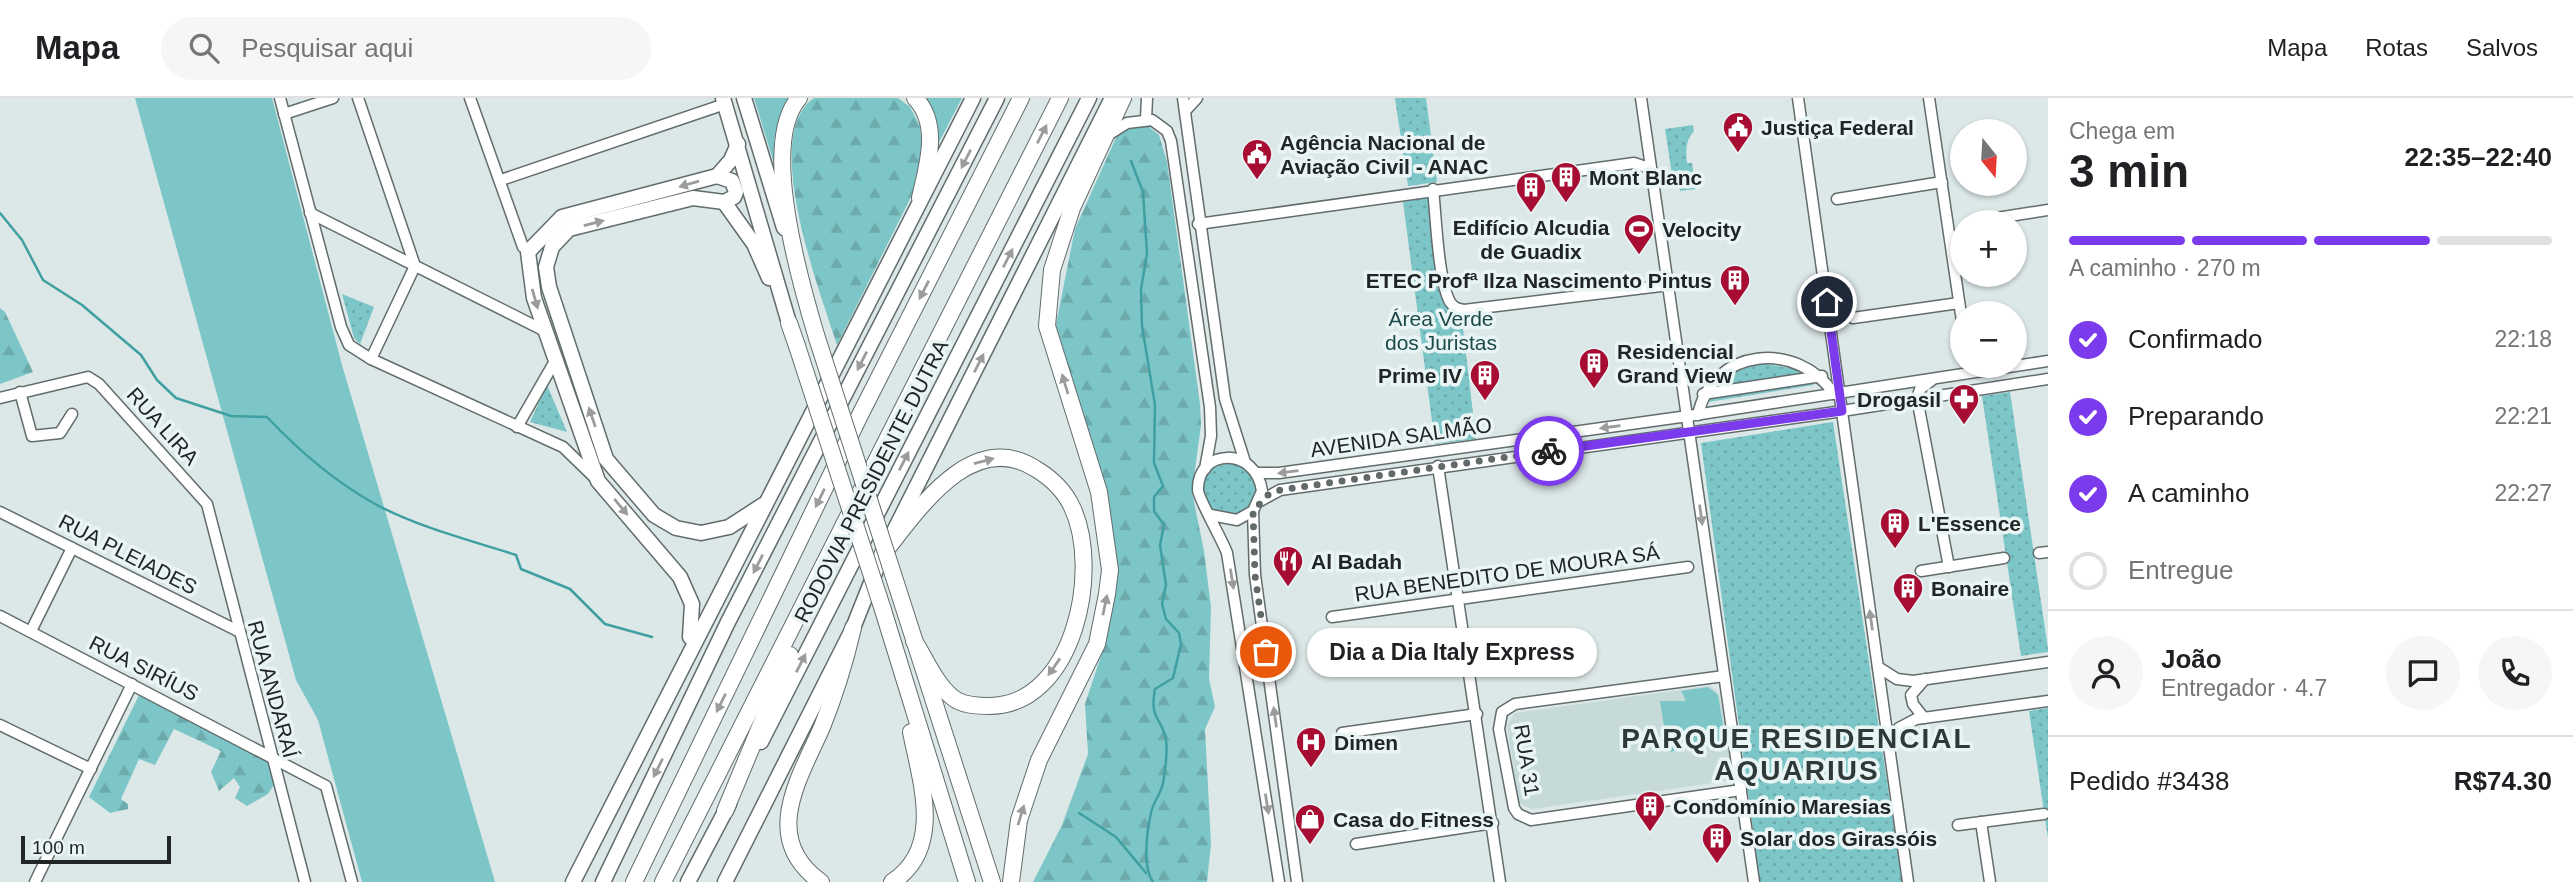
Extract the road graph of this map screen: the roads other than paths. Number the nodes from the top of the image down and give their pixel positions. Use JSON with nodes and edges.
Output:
{"nodes":[{"id":1,"x":280,"y":98,"type":"edge"},
{"id":2,"x":333,"y":98,"type":"edge"},
{"id":3,"x":358,"y":98,"type":"edge"},
{"id":4,"x":470,"y":98,"type":"edge"},
{"id":5,"x":744,"y":98,"type":"edge"},
{"id":6,"x":799,"y":98,"type":"edge"},
{"id":7,"x":915,"y":98,"type":"edge"},
{"id":8,"x":972,"y":98,"type":"edge"},
{"id":9,"x":997,"y":98,"type":"edge"},
{"id":10,"x":1021,"y":98,"type":"edge"},
{"id":11,"x":1060,"y":98,"type":"edge"},
{"id":12,"x":1090,"y":98,"type":"edge"},
{"id":13,"x":1112,"y":98,"type":"edge"},
{"id":14,"x":1123,"y":98,"type":"edge"},
{"id":15,"x":1147,"y":98,"type":"edge"},
{"id":16,"x":1182,"y":98,"type":"edge"},
{"id":17,"x":1197,"y":98,"type":"edge"},
{"id":18,"x":1641,"y":98,"type":"edge"},
{"id":19,"x":1798,"y":98,"type":"edge"},
{"id":20,"x":1929,"y":98,"type":"edge"},
{"id":21,"x":724,"y":101,"type":"edge"},
{"id":22,"x":1185,"y":111,"type":"junction"},
{"id":23,"x":284,"y":114,"type":"junction"},
{"id":24,"x":1146,"y":119,"type":"junction"},
{"id":25,"x":1108,"y":135,"type":"junction"},
{"id":26,"x":737,"y":144,"type":"junction"},
{"id":27,"x":717,"y":176,"type":"junction"},
{"id":28,"x":1654,"y":177,"type":"junction"},
{"id":29,"x":501,"y":180,"type":"junction"},
{"id":30,"x":1942,"y":181,"type":"junction"},
{"id":31,"x":1433,"y":189,"type":"junction"},
{"id":32,"x":920,"y":198,"type":"junction"},
{"id":33,"x":1837,"y":200,"type":"dead end"},
{"id":34,"x":724,"y":202,"type":"junction"},
{"id":35,"x":2048,"y":210,"type":"edge"},
{"id":36,"x":310,"y":213,"type":"junction"},
{"id":37,"x":2027,"y":213,"type":"edge"},
{"id":38,"x":1199,"y":224,"type":"junction"},
{"id":39,"x":1950,"y":226,"type":"edge"},
{"id":40,"x":523,"y":247,"type":"dead end"},
{"id":41,"x":795,"y":263,"type":"junction"},
{"id":42,"x":415,"y":266,"type":"junction"},
{"id":43,"x":1669,"y":285,"type":"junction"},
{"id":44,"x":1950,"y":304,"type":"edge"},
{"id":45,"x":1853,"y":318,"type":"dead end"},
{"id":46,"x":789,"y":323,"type":"junction"},
{"id":47,"x":545,"y":331,"type":"junction"},
{"id":48,"x":371,"y":359,"type":"junction"},
{"id":49,"x":555,"y":361,"type":"junction"},
{"id":50,"x":2048,"y":361,"type":"edge"},
{"id":51,"x":2027,"y":363,"type":"edge"},
{"id":52,"x":1950,"y":374,"type":"edge"},
{"id":53,"x":1822,"y":376,"type":"junction"},
{"id":54,"x":1933,"y":379,"type":"junction"},
{"id":55,"x":2048,"y":379,"type":"edge"},
{"id":56,"x":20,"y":392,"type":"junction"},
{"id":57,"x":1703,"y":394,"type":"junction"},
{"id":58,"x":1837,"y":394,"type":"junction"},
{"id":59,"x":0,"y":398,"type":"edge"},
{"id":60,"x":1917,"y":398,"type":"junction"},
{"id":61,"x":1842,"y":411,"type":"junction"},
{"id":62,"x":72,"y":414,"type":"dead end"},
{"id":63,"x":1693,"y":416,"type":"junction"},
{"id":64,"x":517,"y":427,"type":"junction"},
{"id":65,"x":1690,"y":433,"type":"junction"},
{"id":66,"x":1476,"y":446,"type":"junction"},
{"id":67,"x":1470,"y":461,"type":"junction"},
{"id":68,"x":1245,"y":462,"type":"junction"},
{"id":69,"x":1438,"y":466,"type":"junction"},
{"id":70,"x":1205,"y":469,"type":"junction"},
{"id":71,"x":1257,"y":473,"type":"junction"},
{"id":72,"x":598,"y":481,"type":"junction"},
{"id":73,"x":208,"y":504,"type":"joint"},
{"id":74,"x":764,"y":505,"type":"junction"},
{"id":75,"x":1256,"y":506,"type":"junction"},
{"id":76,"x":0,"y":512,"type":"edge"},
{"id":77,"x":1211,"y":515,"type":"junction"},
{"id":78,"x":72,"y":548,"type":"junction"},
{"id":79,"x":882,"y":555,"type":"junction"},
{"id":80,"x":2004,"y":558,"type":"dead end"},
{"id":81,"x":825,"y":567,"type":"junction"},
{"id":82,"x":1688,"y":567,"type":"dead end"},
{"id":83,"x":1949,"y":567,"type":"junction"},
{"id":84,"x":1921,"y":571,"type":"dead end"},
{"id":85,"x":1460,"y":601,"type":"junction"},
{"id":86,"x":0,"y":616,"type":"edge"},
{"id":87,"x":1332,"y":617,"type":"dead end"},
{"id":88,"x":853,"y":628,"type":"junction"},
{"id":89,"x":31,"y":631,"type":"junction"},
{"id":90,"x":238,"y":631,"type":"junction"},
{"id":91,"x":914,"y":641,"type":"junction"},
{"id":92,"x":896,"y":650,"type":"junction"},
{"id":93,"x":686,"y":657,"type":"junction"},
{"id":94,"x":2048,"y":662,"type":"edge"},
{"id":95,"x":1878,"y":667,"type":"junction"},
{"id":96,"x":1724,"y":676,"type":"junction"},
{"id":97,"x":1925,"y":679,"type":"junction"},
{"id":98,"x":132,"y":684,"type":"junction"},
{"id":99,"x":2048,"y":701,"type":"edge"},
{"id":100,"x":1477,"y":714,"type":"junction"},
{"id":101,"x":1924,"y":718,"type":"junction"},
{"id":102,"x":0,"y":725,"type":"edge"},
{"id":103,"x":1342,"y":733,"type":"dead end"},
{"id":104,"x":1888,"y":741,"type":"junction"},
{"id":105,"x":270,"y":754,"type":"junction"},
{"id":106,"x":91,"y":769,"type":"junction"},
{"id":107,"x":1741,"y":790,"type":"junction"},
{"id":108,"x":725,"y":811,"type":"junction"},
{"id":109,"x":2044,"y":814,"type":"dead end"},
{"id":110,"x":1981,"y":822,"type":"junction"},
{"id":111,"x":1493,"y":823,"type":"junction"},
{"id":112,"x":1958,"y":825,"type":"dead end"},
{"id":113,"x":1356,"y":844,"type":"dead end"},
{"id":114,"x":35,"y":882,"type":"edge"},
{"id":115,"x":305,"y":882,"type":"edge"},
{"id":116,"x":352,"y":882,"type":"edge"},
{"id":117,"x":573,"y":882,"type":"edge"},
{"id":118,"x":603,"y":882,"type":"edge"},
{"id":119,"x":634,"y":882,"type":"edge"},
{"id":120,"x":663,"y":882,"type":"edge"},
{"id":121,"x":688,"y":882,"type":"edge"},
{"id":122,"x":724,"y":882,"type":"edge"},
{"id":123,"x":821,"y":882,"type":"edge"},
{"id":124,"x":892,"y":882,"type":"edge"},
{"id":125,"x":967,"y":882,"type":"edge"},
{"id":126,"x":992,"y":882,"type":"edge"},
{"id":127,"x":1011,"y":882,"type":"edge"},
{"id":128,"x":1279,"y":882,"type":"edge"},
{"id":129,"x":1297,"y":882,"type":"edge"},
{"id":130,"x":1500,"y":882,"type":"edge"},
{"id":131,"x":1754,"y":882,"type":"edge"},
{"id":132,"x":1908,"y":882,"type":"edge"},
{"id":133,"x":1990,"y":882,"type":"edge"}],
"edges":[{"from":1,"to":23,"type":"street"},
{"from":2,"to":23,"type":"street"},
{"from":3,"to":42,"type":"street"},
{"from":4,"to":29,"type":"street"},
{"from":5,"to":41,"type":"main road"},
{"from":6,"to":41,"type":"highway"},
{"from":7,"to":32,"type":"highway"},
{"from":8,"to":32,"type":"main road"},
{"from":9,"to":118,"type":"main road","one_way":true},
{"from":10,"to":119,"type":"highway","name":"RODOVIA PRESIDENTE DUTRA","one_way":true},
{"from":81,"to":11,"type":"highway","name":"RODOVIA PRESIDENTE DUTRA","one_way":true},
{"from":108,"to":12,"type":"main road","name":"RODOVIA PRESIDENTE DUTRA","one_way":true},
{"from":79,"to":13,"type":"main road","one_way":true},
{"from":14,"to":25,"type":"highway"},
{"from":15,"to":24,"type":"street"},
{"from":16,"to":22,"type":"street"},
{"from":17,"to":22,"type":"street"},
{"from":18,"to":28,"type":"street"},
{"from":19,"to":58,"type":"street"},
{"from":20,"to":30,"type":"street"},
{"from":21,"to":26,"type":"main road"},
{"from":21,"to":29,"type":"street"},
{"from":22,"to":38,"type":"street"},
{"from":23,"to":36,"type":"street"},
{"from":24,"to":25,"type":"street"},
{"from":24,"to":70,"type":"street"},
{"from":127,"to":25,"type":"highway","one_way":true},
{"from":26,"to":27,"type":"main road"},
{"from":26,"to":46,"type":"main road"},
{"from":27,"to":34,"type":"main road"},
{"from":27,"to":47,"type":"main road","one_way":true},
{"from":28,"to":31,"type":"street"},
{"from":28,"to":43,"type":"street"},
{"from":29,"to":40,"type":"street"},
{"from":30,"to":33,"type":"street"},
{"from":30,"to":39,"type":"street"},
{"from":31,"to":38,"type":"street"},
{"from":31,"to":43,"type":"street"},
{"from":32,"to":74,"type":"main road"},
{"from":34,"to":46,"type":"main road"},
{"from":74,"to":34,"type":"main road","one_way":true},
{"from":35,"to":37,"type":"street"},
{"from":36,"to":42,"type":"street"},
{"from":36,"to":48,"type":"street"},
{"from":38,"to":68,"type":"street"},
{"from":41,"to":91,"type":"highway","bridge":true},
{"from":42,"to":47,"type":"street"},
{"from":42,"to":48,"type":"street"},
{"from":43,"to":63,"type":"street"},
{"from":44,"to":45,"type":"street"},
{"from":46,"to":92,"type":"highway","bridge":true},
{"from":47,"to":49,"type":"main road"},
{"from":48,"to":64,"type":"street"},
{"from":49,"to":64,"type":"street"},
{"from":49,"to":72,"type":"main road"},
{"from":50,"to":51,"type":"street","name":"AVENIDA SALMÃO"},
{"from":52,"to":54,"type":"street","name":"AVENIDA SALMÃO"},
{"from":53,"to":57,"type":"street"},
{"from":53,"to":57,"type":"street"},
{"from":53,"to":58,"type":"street"},
{"from":54,"to":58,"type":"street","name":"AVENIDA SALMÃO"},
{"from":54,"to":60,"type":"street"},
{"from":55,"to":60,"type":"street","name":"AVENIDA SALMÃO"},
{"from":56,"to":59,"type":"street"},
{"from":56,"to":62,"type":"street"},
{"from":56,"to":73,"type":"street","name":"RUA LIRA"},
{"from":57,"to":63,"type":"street"},
{"from":58,"to":61,"type":"street"},
{"from":58,"to":63,"type":"street","name":"AVENIDA SALMÃO"},
{"from":60,"to":61,"type":"street","name":"AVENIDA SALMÃO"},
{"from":60,"to":83,"type":"street"},
{"from":61,"to":65,"type":"street","name":"AVENIDA SALMÃO"},
{"from":95,"to":61,"type":"street","one_way":true},
{"from":63,"to":65,"type":"street"},
{"from":63,"to":66,"type":"street","name":"AVENIDA SALMÃO","one_way":true},
{"from":64,"to":72,"type":"street"},
{"from":65,"to":67,"type":"street","name":"AVENIDA SALMÃO"},
{"from":65,"to":96,"type":"street","one_way":true},
{"from":66,"to":67,"type":"street"},
{"from":66,"to":71,"type":"street","name":"AVENIDA SALMÃO","one_way":true},
{"from":67,"to":69,"type":"street","name":"AVENIDA SALMÃO"},
{"from":68,"to":70,"type":"street"},
{"from":68,"to":71,"type":"street"},
{"from":69,"to":75,"type":"street","name":"AVENIDA SALMÃO"},
{"from":69,"to":85,"type":"street"},
{"from":70,"to":77,"type":"street"},
{"from":71,"to":75,"type":"street"},
{"from":72,"to":93,"type":"main road","one_way":true},
{"from":73,"to":90,"type":"street","name":"RUA ANDARAÍ"},
{"from":74,"to":93,"type":"main road"},
{"from":75,"to":77,"type":"street"},
{"from":129,"to":75,"type":"street","one_way":true},
{"from":76,"to":78,"type":"street","name":"RUA PLEIADES"},
{"from":77,"to":128,"type":"street","one_way":true},
{"from":78,"to":89,"type":"street"},
{"from":78,"to":90,"type":"street","name":"RUA PLEIADES"},
{"from":79,"to":88,"type":"main road"},
{"from":79,"to":91,"type":"highway","one_way":true},
{"from":80,"to":83,"type":"street"},
{"from":81,"to":108,"type":"highway"},
{"from":81,"to":120,"type":"highway","name":"RODOVIA PRESIDENTE DUTRA"},
{"from":82,"to":85,"type":"street","name":"RUA BENEDITO DE MOURA SÁ"},
{"from":83,"to":84,"type":"street"},
{"from":85,"to":87,"type":"street","name":"RUA BENEDITO DE MOURA SÁ"},
{"from":85,"to":100,"type":"street"},
{"from":86,"to":89,"type":"street","name":"RUA SIRÍUS"},
{"from":88,"to":122,"type":"main road"},
{"from":88,"to":123,"type":"highway"},
{"from":89,"to":98,"type":"street","name":"RUA SIRÍUS"},
{"from":90,"to":105,"type":"street","name":"RUA ANDARAÍ"},
{"from":91,"to":126,"type":"highway"},
{"from":92,"to":124,"type":"highway"},
{"from":92,"to":125,"type":"highway"},
{"from":93,"to":117,"type":"main road"},
{"from":94,"to":97,"type":"street"},
{"from":95,"to":97,"type":"street"},
{"from":95,"to":104,"type":"street"},
{"from":96,"to":107,"type":"street"},
{"from":96,"to":107,"type":"street","name":"RUA 31"},
{"from":97,"to":101,"type":"street"},
{"from":98,"to":105,"type":"street","name":"RUA SIRÍUS"},
{"from":98,"to":106,"type":"street"},
{"from":99,"to":101,"type":"street"},
{"from":100,"to":103,"type":"street"},
{"from":100,"to":111,"type":"street"},
{"from":101,"to":104,"type":"street"},
{"from":102,"to":106,"type":"street"},
{"from":104,"to":132,"type":"street"},
{"from":105,"to":115,"type":"street","name":"RUA ANDARAÍ"},
{"from":105,"to":116,"type":"street","name":"RUA SIRÍUS"},
{"from":106,"to":114,"type":"street"},
{"from":107,"to":131,"type":"street"},
{"from":108,"to":121,"type":"main road","name":"RODOVIA PRESIDENTE DUTRA"},
{"from":109,"to":110,"type":"street"},
{"from":110,"to":112,"type":"street"},
{"from":110,"to":133,"type":"street"},
{"from":111,"to":113,"type":"street"},
{"from":111,"to":130,"type":"street"}]}
